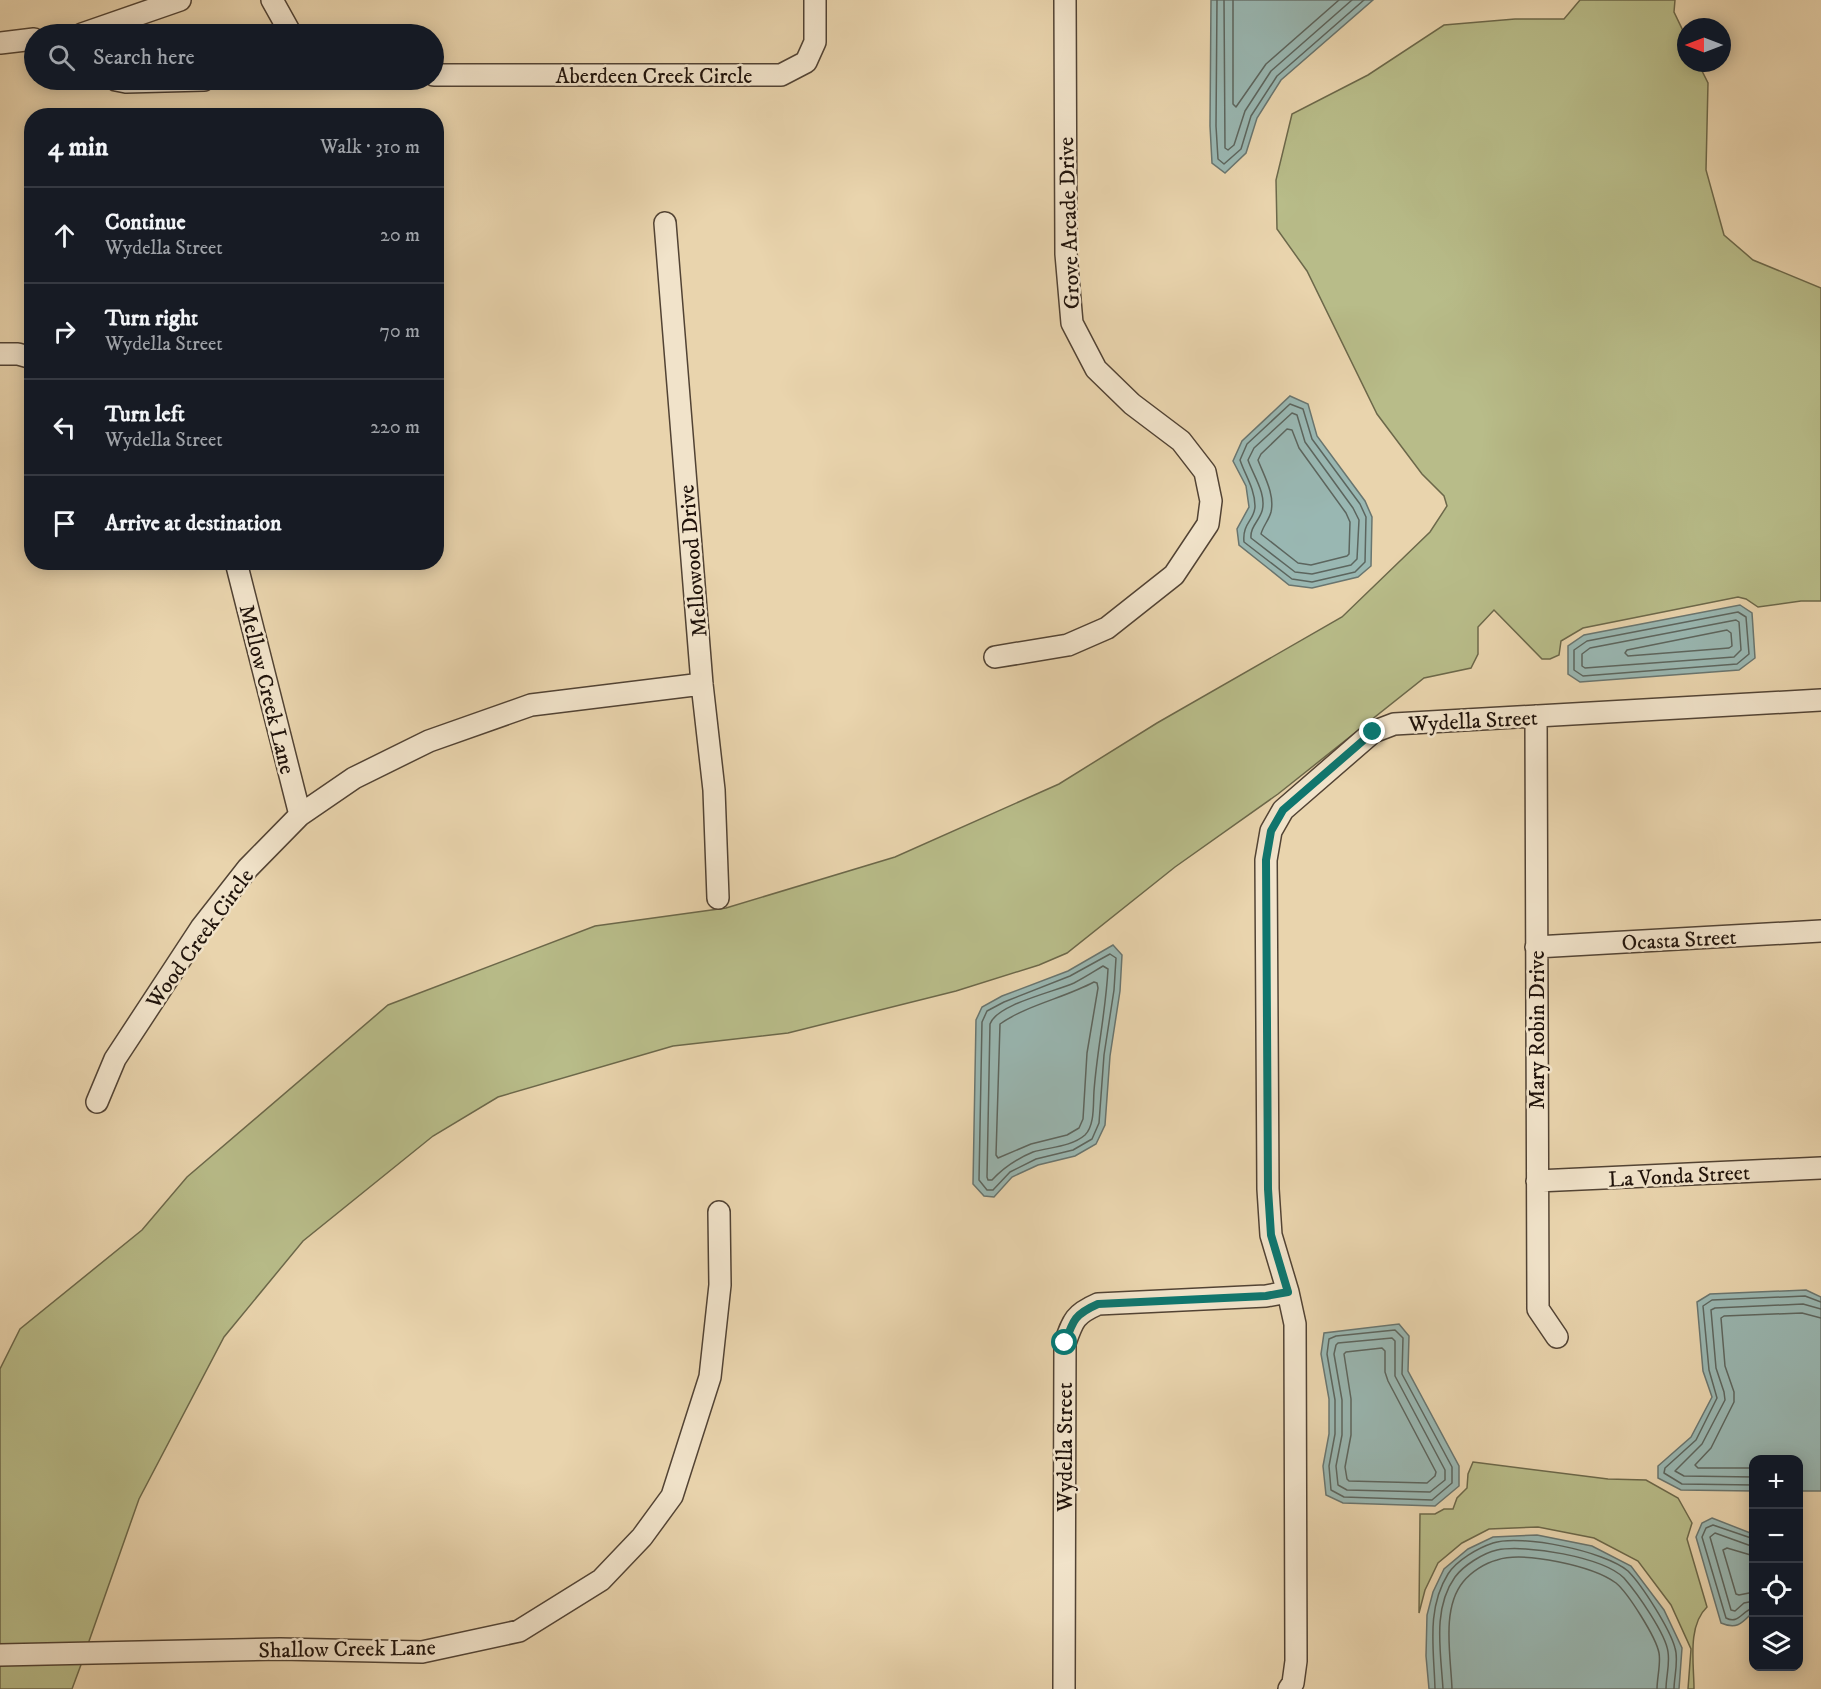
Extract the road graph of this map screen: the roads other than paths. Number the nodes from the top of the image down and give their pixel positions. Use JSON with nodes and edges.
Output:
{"nodes":[{"id":1,"x":180,"y":0,"type":"edge"},
{"id":2,"x":272,"y":0,"type":"edge"},
{"id":3,"x":815,"y":0,"type":"edge"},
{"id":4,"x":1065,"y":0,"type":"edge"},
{"id":5,"x":111,"y":24,"type":"edge"},
{"id":6,"x":285,"y":24,"type":"edge"},
{"id":7,"x":24,"y":40,"type":"edge"},
{"id":8,"x":0,"y":43,"type":"edge"},
{"id":9,"x":444,"y":75,"type":"edge"},
{"id":10,"x":665,"y":223,"type":"dead end"},
{"id":11,"x":0,"y":354,"type":"edge"},
{"id":12,"x":24,"y":356,"type":"edge"},
{"id":13,"x":238,"y":570,"type":"edge"},
{"id":14,"x":995,"y":657,"type":"dead end"},
{"id":15,"x":702,"y":684,"type":"junction"},
{"id":16,"x":1821,"y":700,"type":"edge"},
{"id":17,"x":1536,"y":716,"type":"junction"},
{"id":18,"x":300,"y":815,"type":"junction"},
{"id":19,"x":718,"y":898,"type":"dead end"},
{"id":20,"x":1821,"y":931,"type":"edge"},
{"id":21,"x":1536,"y":947,"type":"junction"},
{"id":22,"x":97,"y":1102,"type":"dead end"},
{"id":23,"x":1821,"y":1168,"type":"edge"},
{"id":24,"x":1537,"y":1181,"type":"junction"},
{"id":25,"x":719,"y":1212,"type":"dead end"},
{"id":26,"x":1288,"y":1292,"type":"junction"},
{"id":27,"x":1557,"y":1337,"type":"dead end"},
{"id":28,"x":0,"y":1655,"type":"edge"},
{"id":29,"x":1064,"y":1689,"type":"edge"},
{"id":30,"x":1289,"y":1689,"type":"edge"}],
"edges":[{"from":1,"to":5,"type":"street"},
{"from":2,"to":6,"type":"street"},
{"from":3,"to":9,"type":"street","name":"Aberdeen Creek Circle"},
{"from":4,"to":14,"type":"street","name":"Grove Arcade Drive"},
{"from":7,"to":8,"type":"street"},
{"from":10,"to":15,"type":"street","name":"Mellowood Drive"},
{"from":11,"to":12,"type":"street"},
{"from":13,"to":18,"type":"street","name":"Mellow Creek Lane"},
{"from":15,"to":18,"type":"street","name":"Wood Creek Circle"},
{"from":15,"to":19,"type":"street","name":"Mellowood Drive"},
{"from":16,"to":17,"type":"street","name":"Wydella Street"},
{"from":17,"to":21,"type":"street","name":"Mary Robin Drive"},
{"from":17,"to":26,"type":"street","name":"Wydella Street"},
{"from":18,"to":22,"type":"street","name":"Wood Creek Circle"},
{"from":20,"to":21,"type":"street","name":"Ocasta Street"},
{"from":21,"to":24,"type":"street","name":"Mary Robin Drive"},
{"from":23,"to":24,"type":"street","name":"La Vonda Street"},
{"from":24,"to":27,"type":"street","name":"Mary Robin Drive"},
{"from":25,"to":28,"type":"street","name":"Shallow Creek Lane"},
{"from":26,"to":29,"type":"street","name":"Wydella Street"},
{"from":26,"to":30,"type":"street","name":"Wydella Street"}]}
